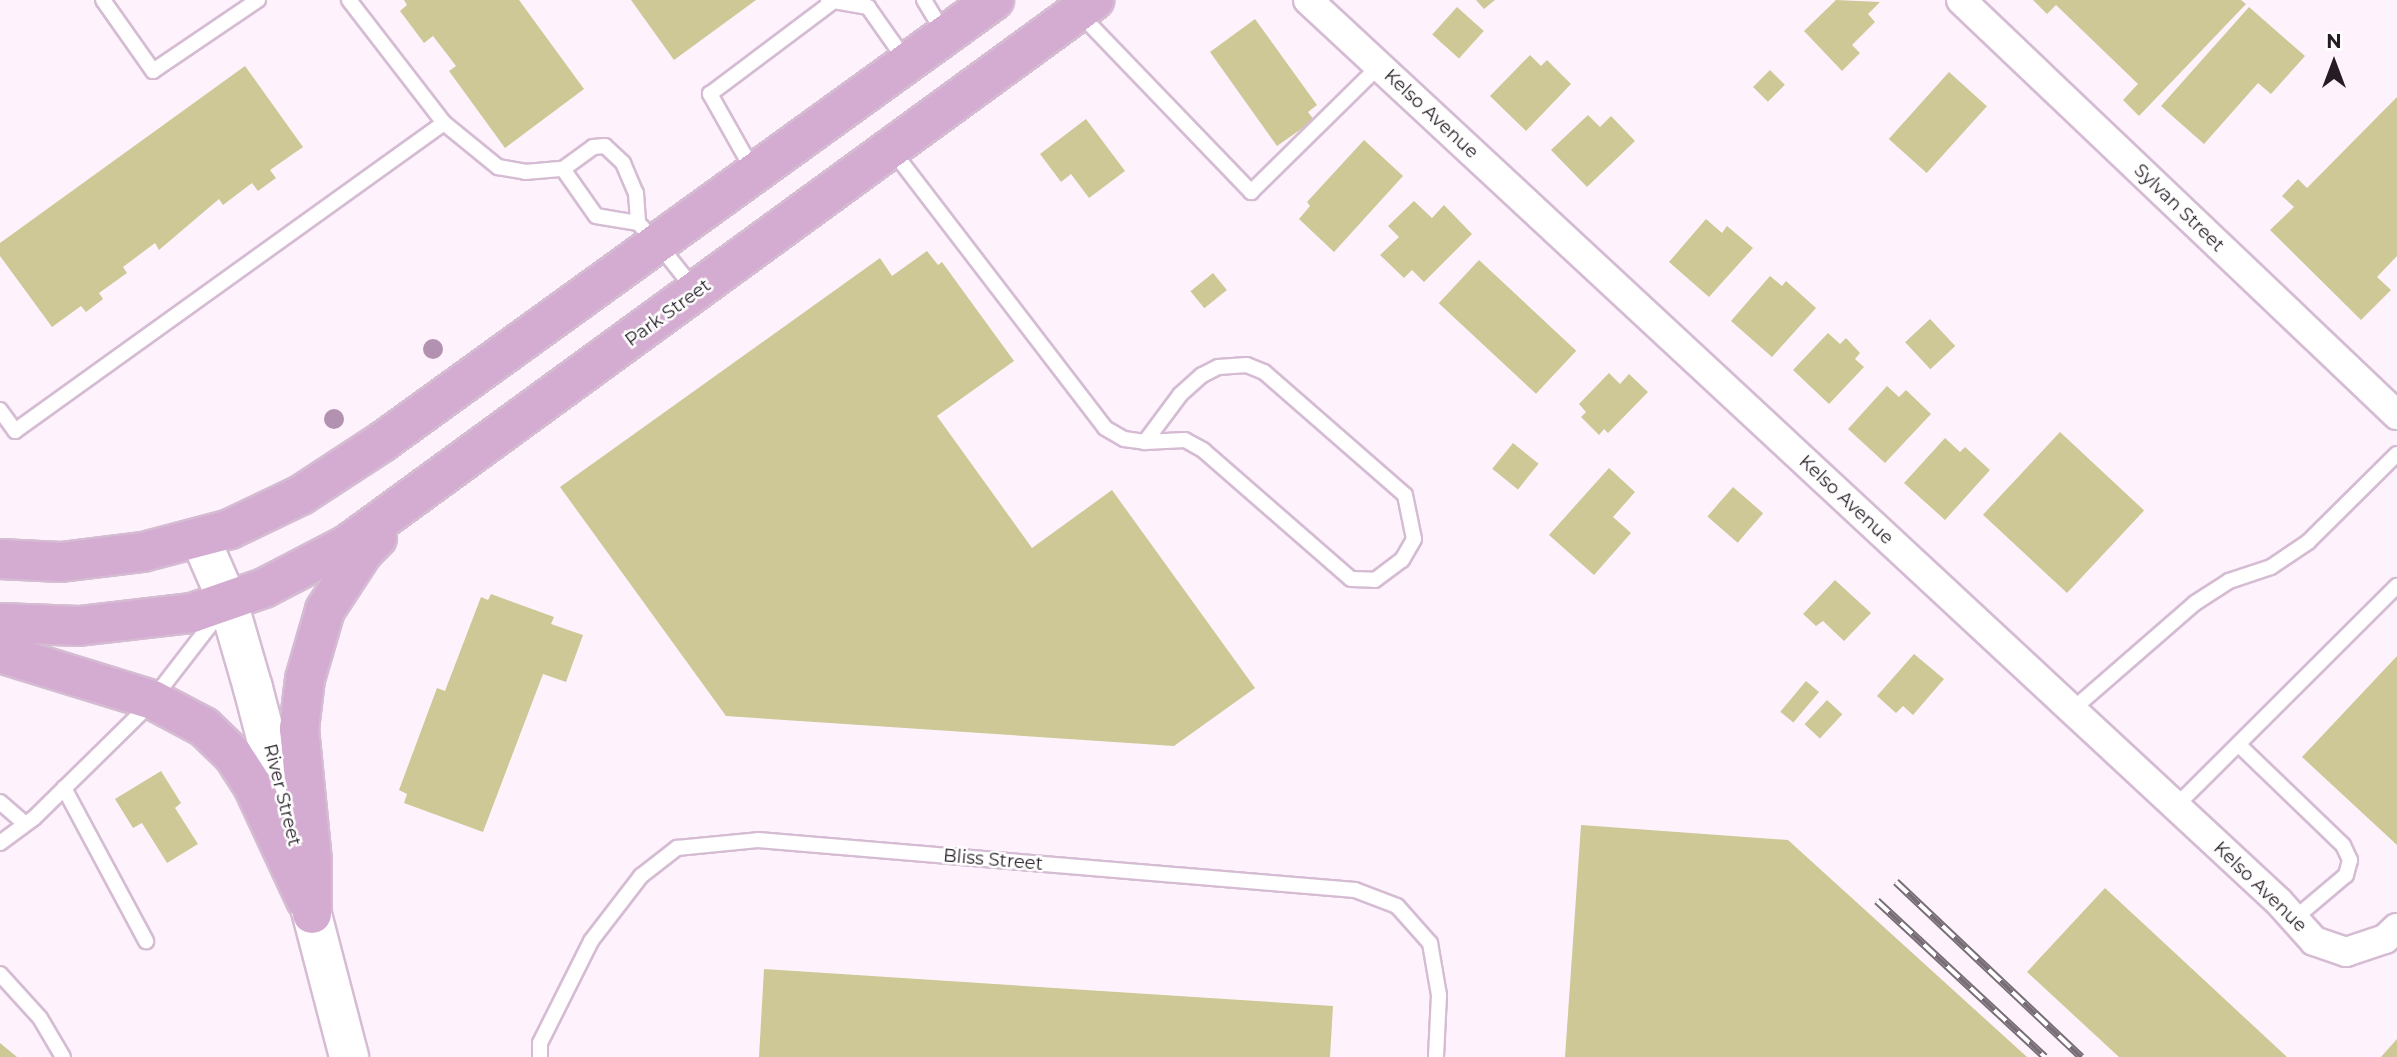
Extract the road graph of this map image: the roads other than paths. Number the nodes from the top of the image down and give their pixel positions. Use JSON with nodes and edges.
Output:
{"nodes":[{"id":1,"x":103,"y":0,"type":"edge"},
{"id":2,"x":258,"y":0,"type":"edge"},
{"id":3,"x":349,"y":0,"type":"edge"},
{"id":4,"x":924,"y":0,"type":"edge"},
{"id":5,"x":994,"y":0,"type":"edge"},
{"id":6,"x":1308,"y":0,"type":"edge"},
{"id":7,"x":1961,"y":0,"type":"edge"},
{"id":8,"x":829,"y":2,"type":"edge"},
{"id":9,"x":1086,"y":6,"type":"edge"},
{"id":10,"x":946,"y":35,"type":"junction"},
{"id":11,"x":907,"y":62,"type":"junction"},
{"id":12,"x":1379,"y":66,"type":"junction"},
{"id":13,"x":444,"y":123,"type":"junction"},
{"id":14,"x":892,"y":148,"type":"junction"},
{"id":15,"x":563,"y":169,"type":"junction"},
{"id":16,"x":755,"y":173,"type":"junction"},
{"id":17,"x":648,"y":233,"type":"junction"},
{"id":18,"x":697,"y":292,"type":"junction"},
{"id":19,"x":0,"y":410,"type":"edge"},
{"id":20,"x":2397,"y":415,"type":"edge"},
{"id":21,"x":1145,"y":442,"type":"junction"},
{"id":22,"x":2397,"y":454,"type":"edge"},
{"id":23,"x":440,"y":480,"type":"junction"},
{"id":24,"x":200,"y":538,"type":"junction"},
{"id":25,"x":0,"y":559,"type":"edge"},
{"id":26,"x":2397,"y":586,"type":"edge"},
{"id":27,"x":228,"y":601,"type":"junction"},
{"id":28,"x":0,"y":623,"type":"edge"},
{"id":29,"x":0,"y":653,"type":"edge"},
{"id":30,"x":153,"y":699,"type":"junction"},
{"id":31,"x":2072,"y":710,"type":"junction"},
{"id":32,"x":2239,"y":745,"type":"junction"},
{"id":33,"x":64,"y":788,"type":"junction"},
{"id":34,"x":0,"y":802,"type":"edge"},
{"id":35,"x":2176,"y":806,"type":"junction"},
{"id":36,"x":25,"y":824,"type":"junction"},
{"id":37,"x":0,"y":843,"type":"edge"},
{"id":38,"x":312,"y":914,"type":"junction"},
{"id":39,"x":2294,"y":919,"type":"junction"},
{"id":40,"x":2397,"y":928,"type":"edge"},
{"id":41,"x":146,"y":941,"type":"dead end"},
{"id":42,"x":0,"y":974,"type":"edge"},
{"id":43,"x":63,"y":1057,"type":"edge"},
{"id":44,"x":349,"y":1057,"type":"edge"},
{"id":45,"x":540,"y":1057,"type":"edge"},
{"id":46,"x":1436,"y":1057,"type":"edge"}],
"edges":[{"from":1,"to":2,"type":"lane"},
{"from":3,"to":13,"type":"lane"},
{"from":4,"to":10,"type":"lane"},
{"from":5,"to":10,"type":"main road"},
{"from":6,"to":12,"type":"street","name":"Kelso Avenue"},
{"from":7,"to":20,"type":"street","name":"Sylvan Street"},
{"from":8,"to":11,"type":"lane"},
{"from":8,"to":16,"type":"lane"},
{"from":9,"to":12,"type":"lane"},
{"from":9,"to":14,"type":"main road","name":"Park Street"},
{"from":10,"to":11,"type":"main road"},
{"from":11,"to":16,"type":"main road"},
{"from":12,"to":31,"type":"street","name":"Kelso Avenue"},
{"from":13,"to":15,"type":"lane"},
{"from":13,"to":19,"type":"lane"},
{"from":14,"to":18,"type":"main road","name":"Park Street"},
{"from":14,"to":21,"type":"lane"},
{"from":15,"to":17,"type":"lane"},
{"from":15,"to":17,"type":"lane"},
{"from":16,"to":17,"type":"main road"},
{"from":17,"to":18,"type":"lane"},
{"from":17,"to":24,"type":"main road"},
{"from":18,"to":23,"type":"main road","name":"Park Street"},
{"from":21,"to":21,"type":"lane"},
{"from":22,"to":31,"type":"lane"},
{"from":23,"to":27,"type":"main road","name":"Park Street"},
{"from":23,"to":38,"type":"main road"},
{"from":24,"to":25,"type":"main road"},
{"from":24,"to":27,"type":"main road","name":"River Street"},
{"from":26,"to":32,"type":"lane"},
{"from":27,"to":28,"type":"main road","name":"Park Street"},
{"from":27,"to":30,"type":"lane"},
{"from":27,"to":38,"type":"main road","name":"River Street"},
{"from":29,"to":30,"type":"main road"},
{"from":30,"to":33,"type":"lane"},
{"from":30,"to":38,"type":"main road"},
{"from":31,"to":35,"type":"street","name":"Kelso Avenue"},
{"from":32,"to":35,"type":"lane"},
{"from":32,"to":39,"type":"lane"},
{"from":33,"to":36,"type":"lane"},
{"from":33,"to":41,"type":"lane"},
{"from":34,"to":36,"type":"lane"},
{"from":35,"to":39,"type":"street","name":"Kelso Avenue"},
{"from":36,"to":37,"type":"lane"},
{"from":38,"to":44,"type":"main road","name":"River Street"},
{"from":39,"to":40,"type":"street","name":"Kelso Avenue"},
{"from":42,"to":43,"type":"lane"},
{"from":45,"to":46,"type":"lane","name":"Bliss Street"}]}
